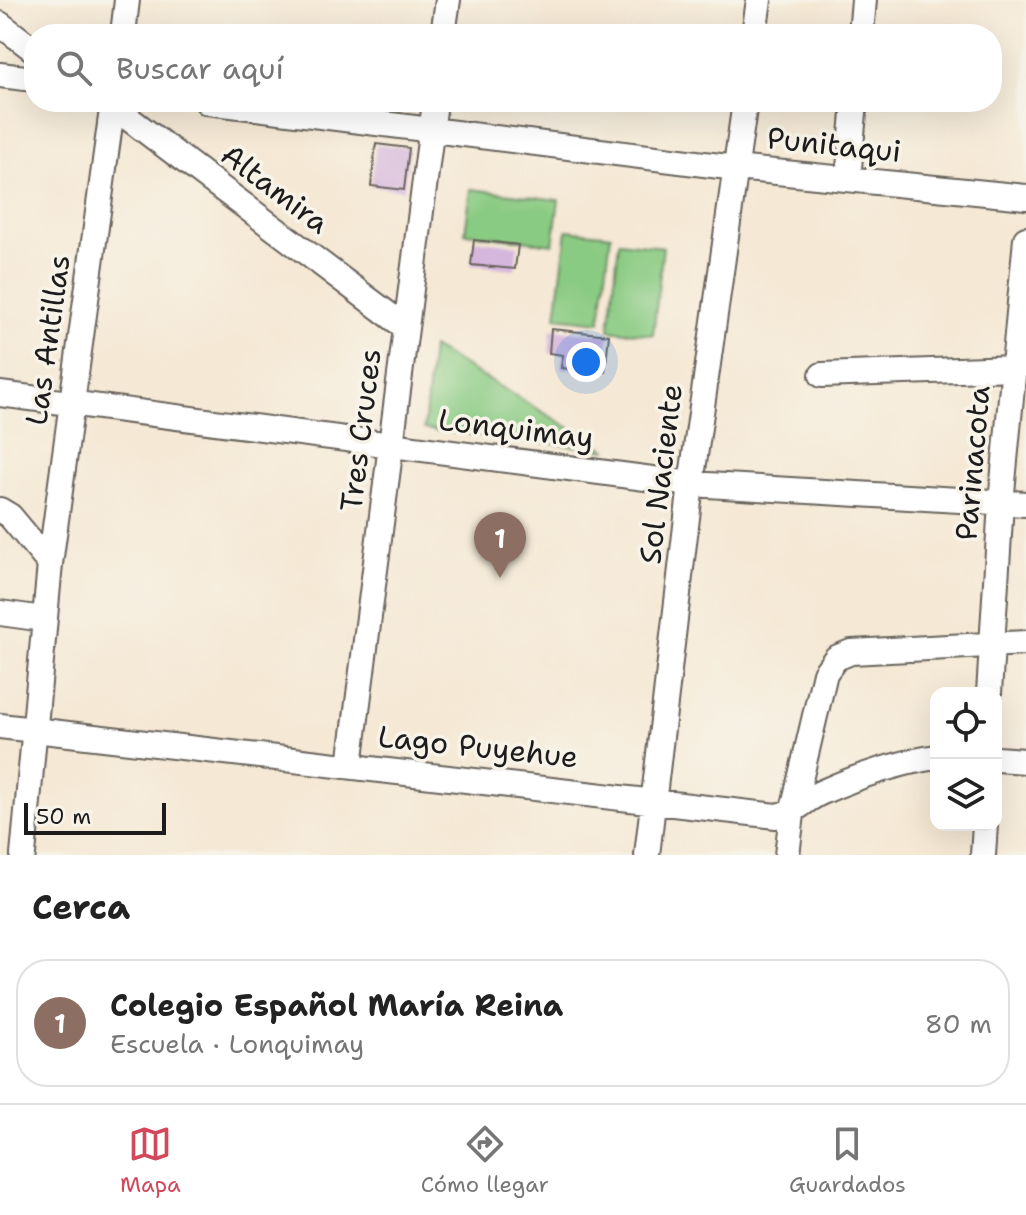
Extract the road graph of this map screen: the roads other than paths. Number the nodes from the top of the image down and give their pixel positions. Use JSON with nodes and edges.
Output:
{"nodes":[{"id":1,"x":127,"y":0,"type":"edge"},
{"id":2,"x":448,"y":0,"type":"edge"},
{"id":3,"x":759,"y":0,"type":"edge"},
{"id":4,"x":864,"y":0,"type":"edge"},
{"id":5,"x":0,"y":24,"type":"edge"},
{"id":6,"x":124,"y":24,"type":"edge"},
{"id":7,"x":444,"y":24,"type":"edge"},
{"id":8,"x":755,"y":24,"type":"edge"},
{"id":9,"x":862,"y":24,"type":"edge"},
{"id":10,"x":24,"y":42,"type":"edge"},
{"id":11,"x":0,"y":75,"type":"edge"},
{"id":12,"x":24,"y":78,"type":"edge"},
{"id":13,"x":110,"y":112,"type":"edge"},
{"id":14,"x":123,"y":112,"type":"edge"},
{"id":15,"x":284,"y":112,"type":"edge"},
{"id":16,"x":434,"y":112,"type":"edge"},
{"id":17,"x":744,"y":112,"type":"edge"},
{"id":18,"x":854,"y":112,"type":"edge"},
{"id":19,"x":431,"y":131,"type":"junction"},
{"id":20,"x":736,"y":168,"type":"junction"},
{"id":21,"x":848,"y":179,"type":"junction"},
{"id":22,"x":1026,"y":197,"type":"edge"},
{"id":23,"x":1026,"y":239,"type":"edge"},
{"id":24,"x":405,"y":327,"type":"junction"},
{"id":25,"x":1013,"y":368,"type":"junction"},
{"id":26,"x":822,"y":375,"type":"dead end"},
{"id":27,"x":0,"y":394,"type":"edge"},
{"id":28,"x":72,"y":403,"type":"junction"},
{"id":29,"x":392,"y":446,"type":"junction"},
{"id":30,"x":691,"y":484,"type":"junction"},
{"id":31,"x":1001,"y":503,"type":"junction"},
{"id":32,"x":1026,"y":504,"type":"edge"},
{"id":33,"x":0,"y":510,"type":"edge"},
{"id":34,"x":50,"y":564,"type":"junction"},
{"id":35,"x":0,"y":613,"type":"edge"},
{"id":36,"x":44,"y":619,"type":"junction"},
{"id":37,"x":991,"y":642,"type":"junction"},
{"id":38,"x":1026,"y":643,"type":"edge"},
{"id":39,"x":989,"y":687,"type":"edge"},
{"id":40,"x":0,"y":726,"type":"edge"},
{"id":41,"x":33,"y":729,"type":"junction"},
{"id":42,"x":930,"y":758,"type":"edge"},
{"id":43,"x":1002,"y":759,"type":"edge"},
{"id":44,"x":1026,"y":761,"type":"edge"},
{"id":45,"x":350,"y":765,"type":"junction"},
{"id":46,"x":654,"y":799,"type":"junction"},
{"id":47,"x":792,"y":814,"type":"junction"},
{"id":48,"x":985,"y":831,"type":"edge"},
{"id":49,"x":23,"y":855,"type":"edge"},
{"id":50,"x":647,"y":855,"type":"edge"},
{"id":51,"x":787,"y":855,"type":"edge"},
{"id":52,"x":983,"y":855,"type":"edge"}],
"edges":[{"from":1,"to":6,"type":"street"},
{"from":2,"to":7,"type":"street"},
{"from":3,"to":8,"type":"street"},
{"from":4,"to":9,"type":"street"},
{"from":5,"to":10,"type":"street"},
{"from":11,"to":12,"type":"street"},
{"from":13,"to":28,"type":"street","name":"Las Antillas"},
{"from":14,"to":24,"type":"street","name":"Altamira"},
{"from":15,"to":19,"type":"street","name":"Punitaqui"},
{"from":16,"to":19,"type":"street","name":"Tres Cruces"},
{"from":17,"to":20,"type":"street","name":"Sol Naciente"},
{"from":18,"to":21,"type":"street"},
{"from":19,"to":20,"type":"street","name":"Punitaqui"},
{"from":19,"to":24,"type":"street","name":"Tres Cruces"},
{"from":20,"to":21,"type":"street","name":"Punitaqui"},
{"from":20,"to":30,"type":"street","name":"Sol Naciente"},
{"from":21,"to":22,"type":"street","name":"Punitaqui"},
{"from":23,"to":25,"type":"street","name":"Parinacota"},
{"from":24,"to":29,"type":"street","name":"Tres Cruces"},
{"from":25,"to":26,"type":"street"},
{"from":25,"to":31,"type":"street","name":"Parinacota"},
{"from":27,"to":28,"type":"street","name":"Lonquimay"},
{"from":28,"to":29,"type":"street","name":"Lonquimay"},
{"from":28,"to":34,"type":"street","name":"Las Antillas"},
{"from":29,"to":30,"type":"street","name":"Lonquimay"},
{"from":29,"to":45,"type":"street","name":"Tres Cruces"},
{"from":30,"to":31,"type":"street","name":"Lonquimay"},
{"from":30,"to":46,"type":"street","name":"Sol Naciente"},
{"from":31,"to":32,"type":"street","name":"Lonquimay"},
{"from":31,"to":37,"type":"street","name":"Parinacota"},
{"from":33,"to":34,"type":"street"},
{"from":34,"to":36,"type":"street","name":"Las Antillas"},
{"from":35,"to":36,"type":"street"},
{"from":36,"to":41,"type":"street","name":"Las Antillas"},
{"from":37,"to":38,"type":"street"},
{"from":37,"to":39,"type":"street","name":"Parinacota"},
{"from":37,"to":47,"type":"street"},
{"from":40,"to":41,"type":"street","name":"Lago Puyehue"},
{"from":41,"to":45,"type":"street","name":"Lago Puyehue"},
{"from":41,"to":49,"type":"street","name":"Las Antillas"},
{"from":42,"to":47,"type":"street"},
{"from":43,"to":44,"type":"street"},
{"from":45,"to":46,"type":"street","name":"Lago Puyehue"},
{"from":46,"to":47,"type":"street","name":"Lago Puyehue"},
{"from":46,"to":50,"type":"street","name":"Sol Naciente"},
{"from":47,"to":51,"type":"street"},
{"from":48,"to":52,"type":"street"}]}
